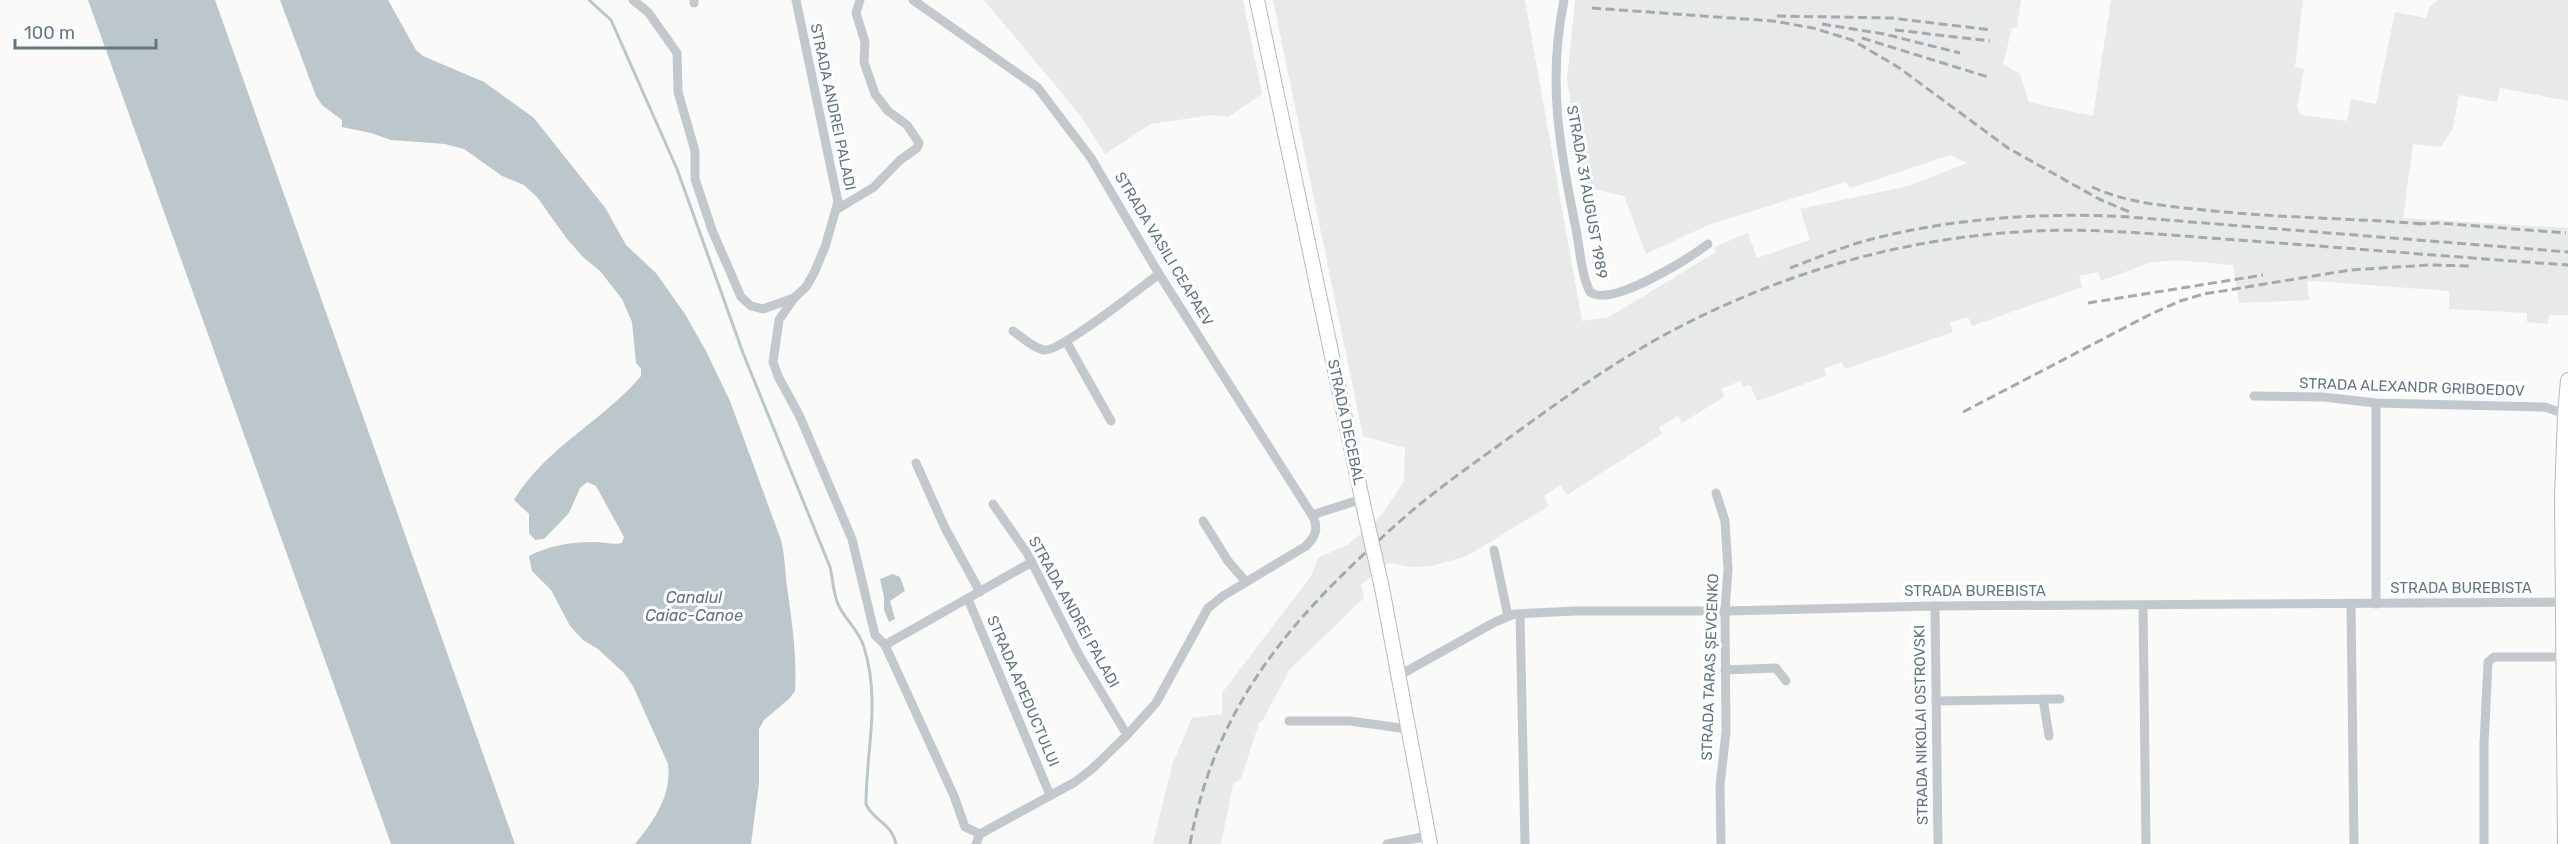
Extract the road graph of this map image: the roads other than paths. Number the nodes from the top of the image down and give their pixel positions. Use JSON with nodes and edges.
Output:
{"nodes":[{"id":1,"x":633,"y":0,"type":"edge"},
{"id":2,"x":796,"y":0,"type":"edge"},
{"id":3,"x":860,"y":0,"type":"edge"},
{"id":4,"x":913,"y":0,"type":"edge"},
{"id":5,"x":1257,"y":0,"type":"edge"},
{"id":6,"x":1564,"y":0,"type":"edge"},
{"id":7,"x":834,"y":211,"type":"junction"},
{"id":8,"x":1708,"y":244,"type":"dead end"},
{"id":9,"x":1160,"y":274,"type":"junction"},
{"id":10,"x":794,"y":298,"type":"junction"},
{"id":11,"x":1013,"y":331,"type":"dead end"},
{"id":12,"x":1066,"y":340,"type":"junction"},
{"id":13,"x":2568,"y":380,"type":"edge"},
{"id":14,"x":2254,"y":396,"type":"dead end"},
{"id":15,"x":2376,"y":403,"type":"junction"},
{"id":16,"x":2566,"y":415,"type":"edge"},
{"id":17,"x":1111,"y":421,"type":"dead end"},
{"id":18,"x":916,"y":463,"type":"dead end"},
{"id":19,"x":1716,"y":493,"type":"dead end"},
{"id":20,"x":2565,"y":497,"type":"edge"},
{"id":21,"x":1362,"y":499,"type":"junction"},
{"id":22,"x":993,"y":504,"type":"dead end"},
{"id":23,"x":1312,"y":515,"type":"junction"},
{"id":24,"x":1203,"y":521,"type":"dead end"},
{"id":25,"x":1494,"y":550,"type":"dead end"},
{"id":26,"x":1032,"y":562,"type":"junction"},
{"id":27,"x":1246,"y":582,"type":"junction"},
{"id":28,"x":980,"y":592,"type":"junction"},
{"id":29,"x":968,"y":600,"type":"junction"},
{"id":30,"x":2565,"y":602,"type":"edge"},
{"id":31,"x":2376,"y":604,"type":"junction"},
{"id":32,"x":2143,"y":605,"type":"junction"},
{"id":33,"x":2351,"y":605,"type":"junction"},
{"id":34,"x":1935,"y":606,"type":"junction"},
{"id":35,"x":1725,"y":611,"type":"junction"},
{"id":36,"x":1520,"y":614,"type":"junction"},
{"id":37,"x":1508,"y":616,"type":"junction"},
{"id":38,"x":885,"y":645,"type":"junction"},
{"id":39,"x":2566,"y":657,"type":"edge"},
{"id":40,"x":1725,"y":670,"type":"junction"},
{"id":41,"x":1398,"y":676,"type":"junction"},
{"id":42,"x":1786,"y":681,"type":"dead end"},
{"id":43,"x":2043,"y":699,"type":"junction"},
{"id":44,"x":2060,"y":699,"type":"dead end"},
{"id":45,"x":1936,"y":701,"type":"junction"},
{"id":46,"x":1289,"y":721,"type":"dead end"},
{"id":47,"x":1407,"y":729,"type":"junction"},
{"id":48,"x":1127,"y":735,"type":"junction"},
{"id":49,"x":2049,"y":736,"type":"dead end"},
{"id":50,"x":1050,"y":795,"type":"junction"},
{"id":51,"x":2566,"y":805,"type":"edge"},
{"id":52,"x":980,"y":834,"type":"junction"},
{"id":53,"x":1429,"y":840,"type":"edge"},
{"id":54,"x":976,"y":844,"type":"edge"},
{"id":55,"x":1388,"y":844,"type":"edge"},
{"id":56,"x":1525,"y":844,"type":"edge"},
{"id":57,"x":1721,"y":844,"type":"edge"},
{"id":58,"x":1938,"y":844,"type":"edge"},
{"id":59,"x":2146,"y":844,"type":"edge"},
{"id":60,"x":2355,"y":844,"type":"edge"},
{"id":61,"x":2484,"y":844,"type":"edge"},
{"id":62,"x":2565,"y":844,"type":"edge"}],
"edges":[{"from":1,"to":10,"type":"street"},
{"from":2,"to":7,"type":"street","name":"STRADA ANDREI PALADI"},
{"from":3,"to":7,"type":"street"},
{"from":4,"to":9,"type":"street","name":"STRADA VASILI CEAPAEV"},
{"from":5,"to":21,"type":"main road","name":"STRADA DECEBAL"},
{"from":6,"to":8,"type":"street","name":"STRADA 31 AUGUST 1989"},
{"from":7,"to":10,"type":"street","name":"STRADA ANDREI PALADI"},
{"from":9,"to":12,"type":"street"},
{"from":9,"to":23,"type":"street","name":"STRADA VASILI CEAPAEV"},
{"from":10,"to":38,"type":"street"},
{"from":11,"to":12,"type":"street"},
{"from":12,"to":17,"type":"street"},
{"from":13,"to":16,"type":"main road"},
{"from":14,"to":15,"type":"street","name":"STRADA ALEXANDR GRIBOEDOV"},
{"from":15,"to":16,"type":"street","name":"STRADA ALEXANDR GRIBOEDOV"},
{"from":15,"to":31,"type":"street"},
{"from":16,"to":20,"type":"main road"},
{"from":18,"to":28,"type":"street"},
{"from":19,"to":35,"type":"street","name":"STRADA TARAS ȘEVCENKO"},
{"from":20,"to":30,"type":"main road"},
{"from":21,"to":23,"type":"street"},
{"from":21,"to":41,"type":"main road","name":"STRADA DECEBAL","bridge":true},
{"from":22,"to":26,"type":"street","name":"STRADA ANDREI PALADI"},
{"from":23,"to":27,"type":"street"},
{"from":24,"to":27,"type":"street"},
{"from":25,"to":37,"type":"street"},
{"from":26,"to":28,"type":"street"},
{"from":26,"to":48,"type":"street","name":"STRADA ANDREI PALADI"},
{"from":27,"to":48,"type":"street"},
{"from":28,"to":29,"type":"street"},
{"from":29,"to":38,"type":"street"},
{"from":29,"to":50,"type":"street","name":"STRADA APEDUCTULUI"},
{"from":30,"to":31,"type":"street","name":"STRADA BUREBISTA"},
{"from":30,"to":39,"type":"main road"},
{"from":31,"to":33,"type":"street","name":"STRADA BUREBISTA"},
{"from":32,"to":33,"type":"street","name":"STRADA BUREBISTA"},
{"from":32,"to":34,"type":"street","name":"STRADA BUREBISTA"},
{"from":32,"to":59,"type":"street"},
{"from":33,"to":60,"type":"street"},
{"from":34,"to":35,"type":"street","name":"STRADA BUREBISTA"},
{"from":34,"to":45,"type":"street","name":"STRADA NIKOLAI OSTROVSKI"},
{"from":35,"to":36,"type":"street","name":"STRADA BUREBISTA"},
{"from":35,"to":40,"type":"street","name":"STRADA TARAS ȘEVCENKO"},
{"from":36,"to":37,"type":"street","name":"STRADA BUREBISTA"},
{"from":36,"to":56,"type":"street"},
{"from":37,"to":41,"type":"street","name":"STRADA BUREBISTA"},
{"from":38,"to":52,"type":"street"},
{"from":39,"to":51,"type":"main road"},
{"from":39,"to":61,"type":"street"},
{"from":40,"to":42,"type":"street"},
{"from":40,"to":57,"type":"street","name":"STRADA TARAS ȘEVCENKO"},
{"from":41,"to":47,"type":"main road","name":"STRADA DECEBAL"},
{"from":43,"to":44,"type":"street"},
{"from":43,"to":45,"type":"street"},
{"from":43,"to":49,"type":"street"},
{"from":45,"to":58,"type":"street","name":"STRADA NIKOLAI OSTROVSKI"},
{"from":46,"to":47,"type":"street"},
{"from":47,"to":53,"type":"main road","name":"STRADA DECEBAL"},
{"from":48,"to":50,"type":"street"},
{"from":50,"to":52,"type":"street"},
{"from":51,"to":62,"type":"main road"},
{"from":52,"to":54,"type":"street"},
{"from":53,"to":55,"type":"street"}]}
